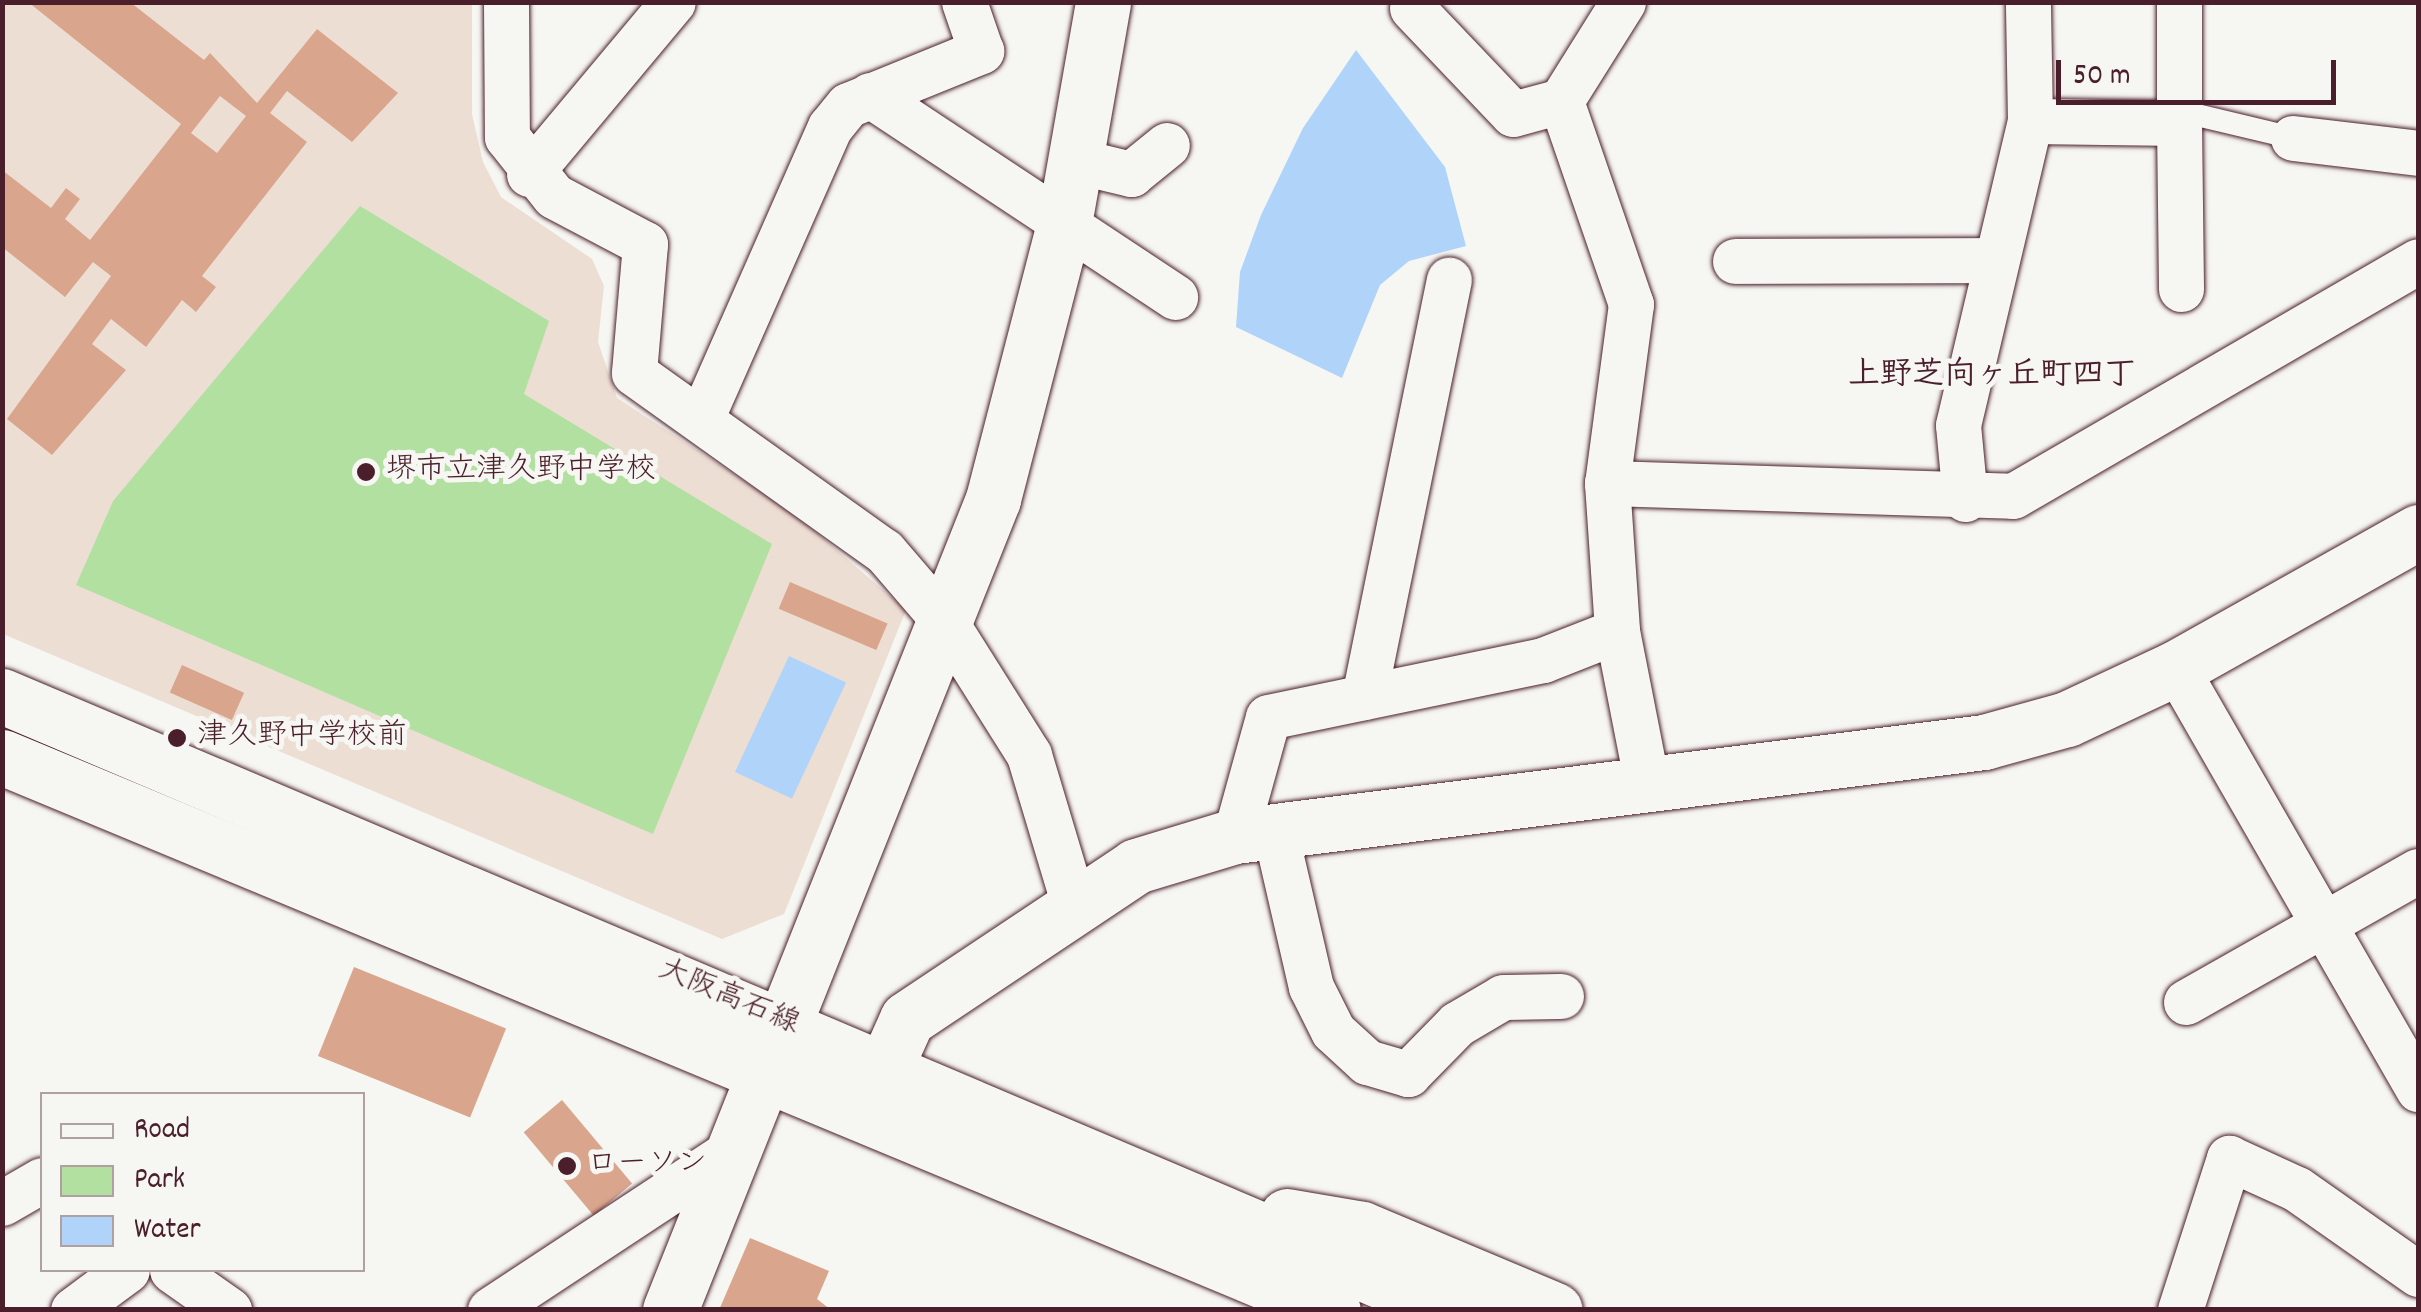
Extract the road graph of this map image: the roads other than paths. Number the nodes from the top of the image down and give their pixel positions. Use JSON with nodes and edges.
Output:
{"nodes":[{"id":1,"x":506,"y":2,"type":"edge"},
{"id":2,"x":672,"y":2,"type":"edge"},
{"id":3,"x":964,"y":2,"type":"edge"},
{"id":4,"x":1103,"y":2,"type":"edge"},
{"id":5,"x":1623,"y":2,"type":"edge"},
{"id":6,"x":2028,"y":2,"type":"edge"},
{"id":7,"x":2188,"y":3,"type":"edge"},
{"id":8,"x":1412,"y":8,"type":"dead end"},
{"id":9,"x":870,"y":95,"type":"junction"},
{"id":10,"x":1562,"y":102,"type":"junction"},
{"id":11,"x":2179,"y":117,"type":"junction"},
{"id":12,"x":2030,"y":121,"type":"junction"},
{"id":13,"x":2293,"y":138,"type":"joint"},
{"id":14,"x":1167,"y":145,"type":"dead end"},
{"id":15,"x":2418,"y":153,"type":"edge"},
{"id":16,"x":1077,"y":162,"type":"junction"},
{"id":17,"x":529,"y":174,"type":"junction"},
{"id":18,"x":1064,"y":224,"type":"junction"},
{"id":19,"x":1994,"y":260,"type":"junction"},
{"id":20,"x":2418,"y":261,"type":"edge"},
{"id":21,"x":1735,"y":262,"type":"dead end"},
{"id":22,"x":1449,"y":280,"type":"dead end"},
{"id":23,"x":2182,"y":289,"type":"dead end"},
{"id":24,"x":1175,"y":297,"type":"dead end"},
{"id":25,"x":702,"y":419,"type":"junction"},
{"id":26,"x":1607,"y":483,"type":"junction"},
{"id":27,"x":1966,"y":499,"type":"junction"},
{"id":28,"x":2418,"y":532,"type":"edge"},
{"id":29,"x":946,"y":623,"type":"junction"},
{"id":30,"x":1617,"y":631,"type":"junction"},
{"id":31,"x":2176,"y":668,"type":"junction"},
{"id":32,"x":2,"y":696,"type":"edge"},
{"id":33,"x":1364,"y":697,"type":"junction"},
{"id":34,"x":2,"y":757,"type":"edge"},
{"id":35,"x":1646,"y":784,"type":"junction"},
{"id":36,"x":1255,"y":833,"type":"junction"},
{"id":37,"x":2418,"y":871,"type":"edge"},
{"id":38,"x":1073,"y":902,"type":"junction"},
{"id":39,"x":2326,"y":924,"type":"junction"},
{"id":40,"x":1560,"y":996,"type":"dead end"},
{"id":41,"x":2186,"y":1002,"type":"dead end"},
{"id":42,"x":785,"y":1023,"type":"junction"},
{"id":43,"x":886,"y":1066,"type":"junction"},
{"id":44,"x":762,"y":1076,"type":"junction"},
{"id":45,"x":2418,"y":1089,"type":"edge"},
{"id":46,"x":732,"y":1151,"type":"junction"},
{"id":47,"x":40,"y":1181,"type":"edge"},
{"id":48,"x":2,"y":1204,"type":"edge"},
{"id":49,"x":1188,"y":1224,"type":"junction"},
{"id":50,"x":124,"y":1272,"type":"edge"},
{"id":51,"x":175,"y":1272,"type":"edge"},
{"id":52,"x":2418,"y":1274,"type":"edge"},
{"id":53,"x":73,"y":1310,"type":"edge"},
{"id":54,"x":229,"y":1310,"type":"edge"},
{"id":55,"x":490,"y":1310,"type":"edge"},
{"id":56,"x":670,"y":1310,"type":"edge"},
{"id":57,"x":1252,"y":1310,"type":"edge"},
{"id":58,"x":1333,"y":1310,"type":"edge"},
{"id":59,"x":1450,"y":1310,"type":"edge"},
{"id":60,"x":1555,"y":1310,"type":"edge"},
{"id":61,"x":2180,"y":1310,"type":"edge"}],
"edges":[{"from":1,"to":17,"type":"street"},
{"from":2,"to":17,"type":"street"},
{"from":3,"to":9,"type":"street"},
{"from":4,"to":16,"type":"main road"},
{"from":5,"to":10,"type":"street"},
{"from":6,"to":12,"type":"street"},
{"from":7,"to":11,"type":"street"},
{"from":8,"to":10,"type":"street"},
{"from":9,"to":18,"type":"street"},
{"from":9,"to":25,"type":"street"},
{"from":10,"to":26,"type":"street"},
{"from":11,"to":12,"type":"street"},
{"from":11,"to":13,"type":"lane"},
{"from":11,"to":23,"type":"street"},
{"from":12,"to":19,"type":"street"},
{"from":13,"to":15,"type":"street"},
{"from":14,"to":16,"type":"street"},
{"from":16,"to":18,"type":"main road"},
{"from":17,"to":25,"type":"street"},
{"from":18,"to":24,"type":"street"},
{"from":18,"to":29,"type":"main road"},
{"from":19,"to":21,"type":"street"},
{"from":19,"to":27,"type":"street"},
{"from":20,"to":27,"type":"street"},
{"from":22,"to":33,"type":"street"},
{"from":25,"to":29,"type":"street"},
{"from":26,"to":27,"type":"street"},
{"from":26,"to":30,"type":"street"},
{"from":28,"to":31,"type":"main road"},
{"from":29,"to":38,"type":"street"},
{"from":29,"to":42,"type":"main road"},
{"from":30,"to":33,"type":"street"},
{"from":30,"to":35,"type":"street"},
{"from":31,"to":35,"type":"main road"},
{"from":31,"to":39,"type":"street"},
{"from":32,"to":42,"type":"main road","name":"大阪高石線"},
{"from":33,"to":36,"type":"street"},
{"from":34,"to":44,"type":"main road","name":"大阪高石線"},
{"from":35,"to":36,"type":"main road"},
{"from":36,"to":38,"type":"main road"},
{"from":36,"to":40,"type":"street"},
{"from":37,"to":39,"type":"street"},
{"from":38,"to":43,"type":"main road"},
{"from":39,"to":41,"type":"street"},
{"from":39,"to":45,"type":"street"},
{"from":42,"to":43,"type":"main road","name":"大阪高石線"},
{"from":42,"to":44,"type":"main road"},
{"from":43,"to":49,"type":"main road","name":"大阪高石線"},
{"from":44,"to":46,"type":"main road"},
{"from":44,"to":49,"type":"main road","name":"大阪高石線"},
{"from":46,"to":55,"type":"street"},
{"from":46,"to":56,"type":"main road"},
{"from":47,"to":48,"type":"street"},
{"from":49,"to":57,"type":"main road"},
{"from":49,"to":58,"type":"main road","name":"大阪高石線"},
{"from":49,"to":59,"type":"main road","name":"大阪高石線"},
{"from":49,"to":60,"type":"main road"},
{"from":50,"to":53,"type":"street"},
{"from":51,"to":54,"type":"street"},
{"from":52,"to":61,"type":"street"}]}
